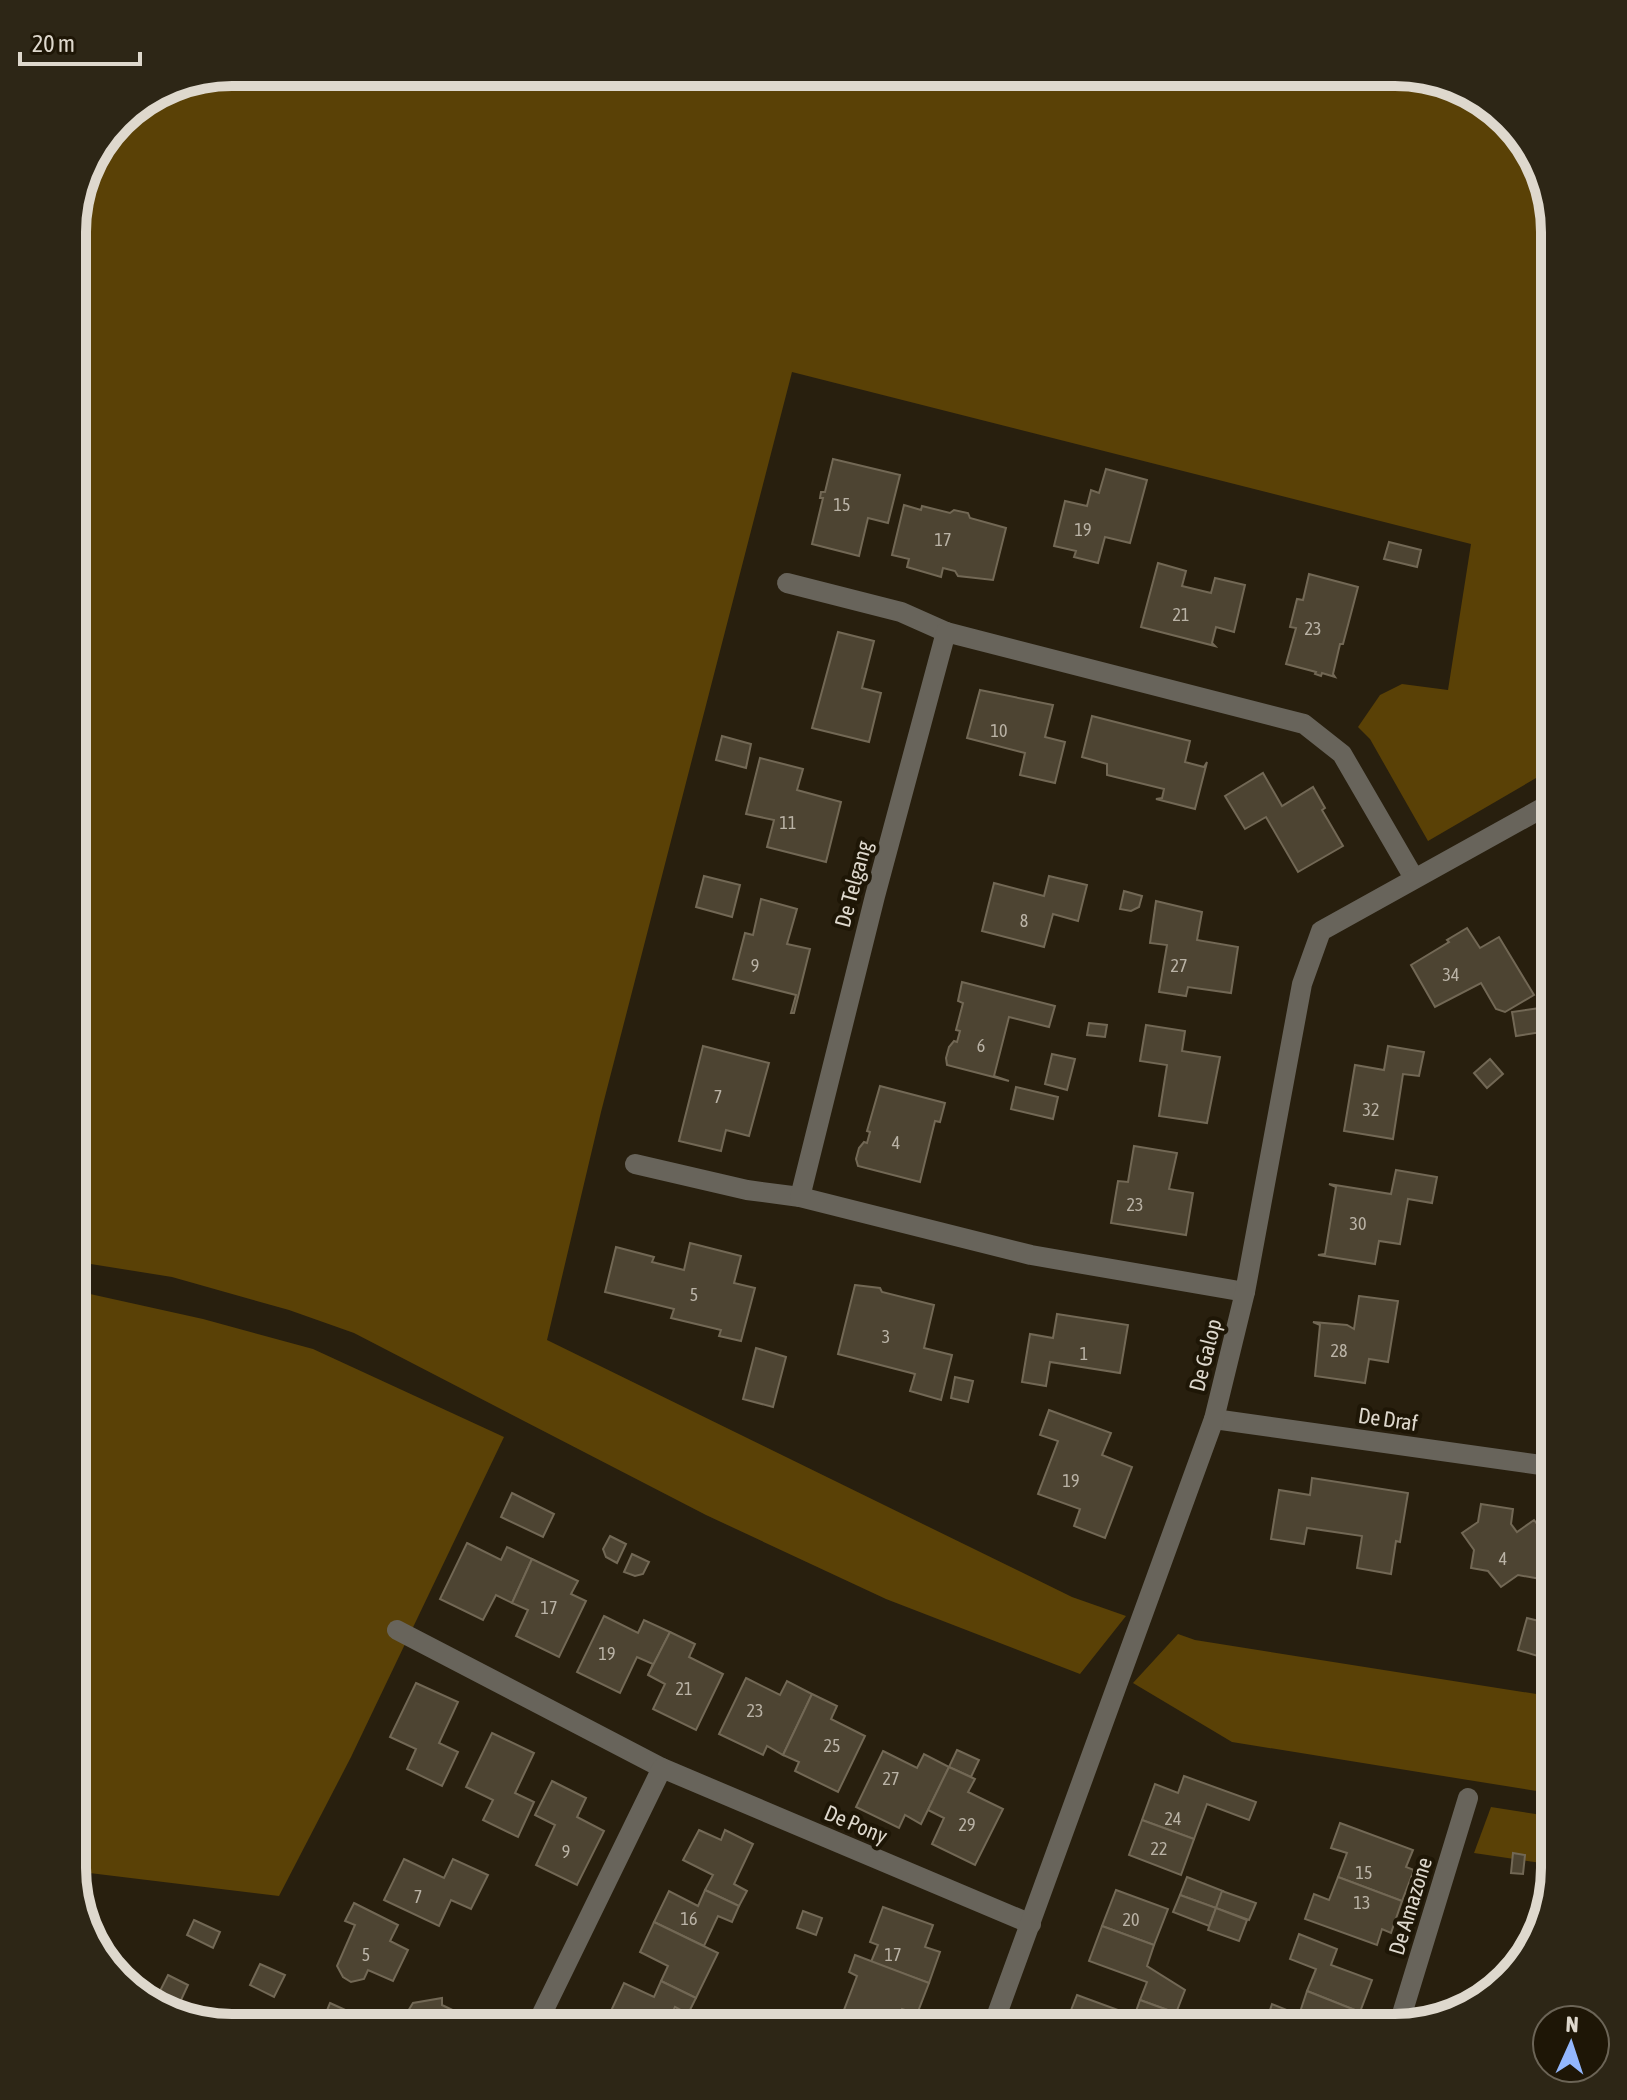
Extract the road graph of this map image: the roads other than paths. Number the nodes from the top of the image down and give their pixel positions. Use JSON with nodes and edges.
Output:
{"nodes":[{"id":1,"x":787,"y":583,"type":"dead end"},
{"id":2,"x":946,"y":632,"type":"junction"},
{"id":3,"x":1541,"y":809,"type":"edge"},
{"id":4,"x":1414,"y":878,"type":"junction"},
{"id":5,"x":635,"y":1164,"type":"dead end"},
{"id":6,"x":800,"y":1197,"type":"junction"},
{"id":7,"x":1245,"y":1292,"type":"junction"},
{"id":8,"x":1214,"y":1419,"type":"junction"},
{"id":9,"x":1541,"y":1465,"type":"edge"},
{"id":10,"x":397,"y":1630,"type":"dead end"},
{"id":11,"x":662,"y":1768,"type":"junction"},
{"id":12,"x":1468,"y":1798,"type":"dead end"},
{"id":13,"x":1031,"y":1924,"type":"junction"},
{"id":14,"x":542,"y":2014,"type":"edge"},
{"id":15,"x":997,"y":2014,"type":"edge"},
{"id":16,"x":1402,"y":2014,"type":"edge"}],
"edges":[{"from":1,"to":2,"type":"street"},
{"from":2,"to":4,"type":"street"},
{"from":2,"to":6,"type":"street","name":"De Telgang"},
{"from":3,"to":4,"type":"street","name":"De Galop"},
{"from":4,"to":7,"type":"street","name":"De Galop"},
{"from":5,"to":6,"type":"street"},
{"from":6,"to":7,"type":"street"},
{"from":7,"to":8,"type":"street","name":"De Galop"},
{"from":8,"to":9,"type":"street","name":"De Draf"},
{"from":8,"to":13,"type":"street","name":"De Galop"},
{"from":10,"to":11,"type":"street","name":"De Pony"},
{"from":11,"to":13,"type":"street","name":"De Pony"},
{"from":11,"to":14,"type":"street"},
{"from":12,"to":16,"type":"street","name":"De Amazone"},
{"from":13,"to":15,"type":"street","name":"De Galop"}]}
